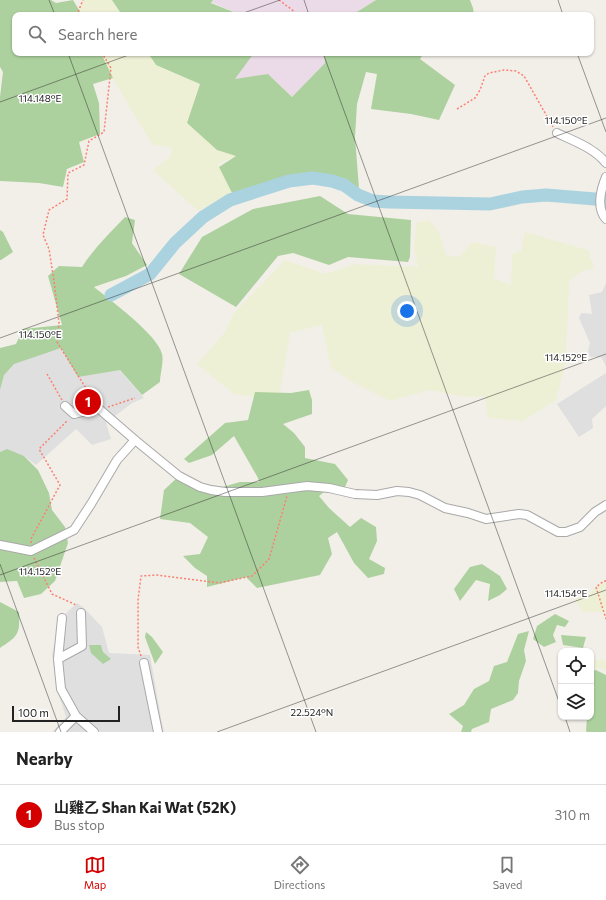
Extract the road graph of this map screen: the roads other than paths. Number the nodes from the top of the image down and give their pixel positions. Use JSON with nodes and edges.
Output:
{"nodes":[{"id":1,"x":557,"y":133,"type":"road end"},
{"id":2,"x":606,"y":163,"type":"edge"},
{"id":3,"x":606,"y":177,"type":"edge"},
{"id":4,"x":606,"y":219,"type":"edge"},
{"id":5,"x":65,"y":406,"type":"road end"},
{"id":6,"x":135,"y":440,"type":"junction"},
{"id":7,"x":606,"y":505,"type":"edge"},
{"id":8,"x":0,"y":545,"type":"edge"},
{"id":9,"x":81,"y":613,"type":"road end"},
{"id":10,"x":62,"y":618,"type":"dead end"},
{"id":11,"x":58,"y":659,"type":"junction"},
{"id":12,"x":144,"y":663,"type":"road end"},
{"id":13,"x":76,"y":716,"type":"junction"},
{"id":14,"x":60,"y":732,"type":"edge"},
{"id":15,"x":94,"y":732,"type":"edge"},
{"id":16,"x":158,"y":732,"type":"edge"}],
"edges":[{"from":1,"to":2,"type":"street"},
{"from":3,"to":4,"type":"street"},
{"from":5,"to":6,"type":"street"},
{"from":6,"to":7,"type":"street"},
{"from":6,"to":8,"type":"street"},
{"from":9,"to":11,"type":"street"},
{"from":10,"to":11,"type":"street"},
{"from":11,"to":13,"type":"street"},
{"from":12,"to":16,"type":"street"},
{"from":13,"to":14,"type":"street"},
{"from":13,"to":15,"type":"street"}]}
